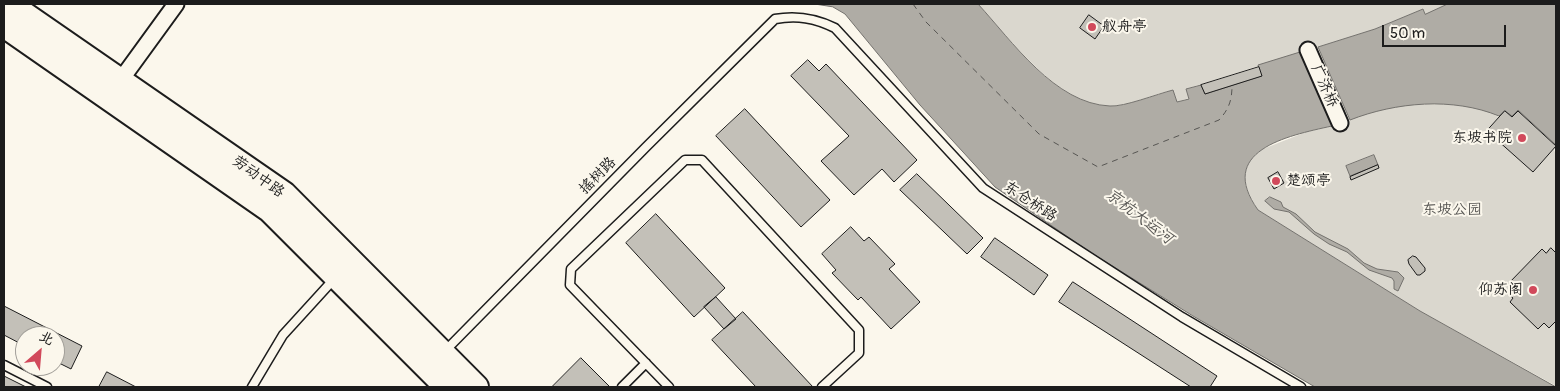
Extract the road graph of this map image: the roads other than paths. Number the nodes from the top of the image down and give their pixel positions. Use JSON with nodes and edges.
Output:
{"nodes":[{"id":1,"x":9,"y":4,"type":"edge"},
{"id":2,"x":176,"y":4,"type":"edge"},
{"id":3,"x":776,"y":19,"type":"joint"},
{"id":4,"x":4,"y":25,"type":"edge"},
{"id":5,"x":1308,"y":50,"type":"dead end"},
{"id":6,"x":120,"y":81,"type":"junction"},
{"id":7,"x":1340,"y":123,"type":"dead end"},
{"id":8,"x":336,"y":276,"type":"junction"},
{"id":9,"x":442,"y":354,"type":"junction"},
{"id":10,"x":646,"y":363,"type":"junction"},
{"id":11,"x":4,"y":365,"type":"edge"},
{"id":12,"x":47,"y":387,"type":"edge"},
{"id":13,"x":252,"y":387,"type":"edge"},
{"id":14,"x":446,"y":387,"type":"edge"},
{"id":15,"x":476,"y":387,"type":"edge"},
{"id":16,"x":622,"y":387,"type":"edge"},
{"id":17,"x":669,"y":387,"type":"edge"},
{"id":18,"x":822,"y":387,"type":"edge"},
{"id":19,"x":1300,"y":387,"type":"edge"}],
"edges":[{"from":1,"to":6,"type":"main road","name":"劳动中路"},
{"from":2,"to":6,"type":"street"},
{"from":3,"to":9,"type":"lane","name":"摇树路"},
{"from":3,"to":19,"type":"lane","name":"东仓桥路"},
{"from":4,"to":8,"type":"main road","name":"劳动中路"},
{"from":5,"to":7,"type":"street","name":"广济桥"},
{"from":6,"to":9,"type":"main road","name":"劳动中路"},
{"from":8,"to":13,"type":"lane"},
{"from":8,"to":14,"type":"main road","name":"劳动中路"},
{"from":9,"to":15,"type":"main road","name":"劳动中路"},
{"from":10,"to":16,"type":"lane"},
{"from":10,"to":17,"type":"lane"},
{"from":10,"to":18,"type":"lane"},
{"from":11,"to":12,"type":"lane"}]}
